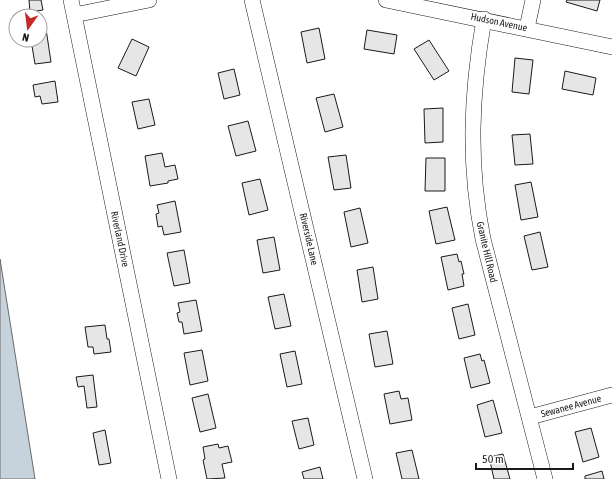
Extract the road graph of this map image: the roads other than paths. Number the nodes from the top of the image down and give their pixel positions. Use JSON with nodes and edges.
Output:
{"nodes":[{"id":1,"x":149,"y":0,"type":"edge"},
{"id":2,"x":252,"y":0,"type":"edge"},
{"id":3,"x":386,"y":0,"type":"edge"},
{"id":4,"x":533,"y":0,"type":"edge"},
{"id":5,"x":72,"y":7,"type":"edge"},
{"id":6,"x":484,"y":19,"type":"junction"},
{"id":7,"x":527,"y":28,"type":"junction"},
{"id":8,"x":612,"y":47,"type":"edge"},
{"id":9,"x":612,"y":395,"type":"edge"},
{"id":10,"x":530,"y":417,"type":"junction"},
{"id":11,"x":169,"y":479,"type":"edge"},
{"id":12,"x":364,"y":479,"type":"edge"},
{"id":13,"x":545,"y":479,"type":"edge"}],
"edges":[{"from":1,"to":5,"type":"street"},
{"from":2,"to":12,"type":"street","name":"Riverside Lane"},
{"from":3,"to":6,"type":"street","name":"Hudson Avenue"},
{"from":4,"to":7,"type":"street"},
{"from":5,"to":11,"type":"street","name":"Riverland Drive"},
{"from":6,"to":7,"type":"street","name":"Hudson Avenue"},
{"from":6,"to":10,"type":"street","name":"Granite Hill Road"},
{"from":7,"to":8,"type":"street","name":"Hudson Avenue"},
{"from":9,"to":10,"type":"street","name":"Sewanee Avenue"},
{"from":10,"to":13,"type":"street","name":"Granite Hill Road"}]}
